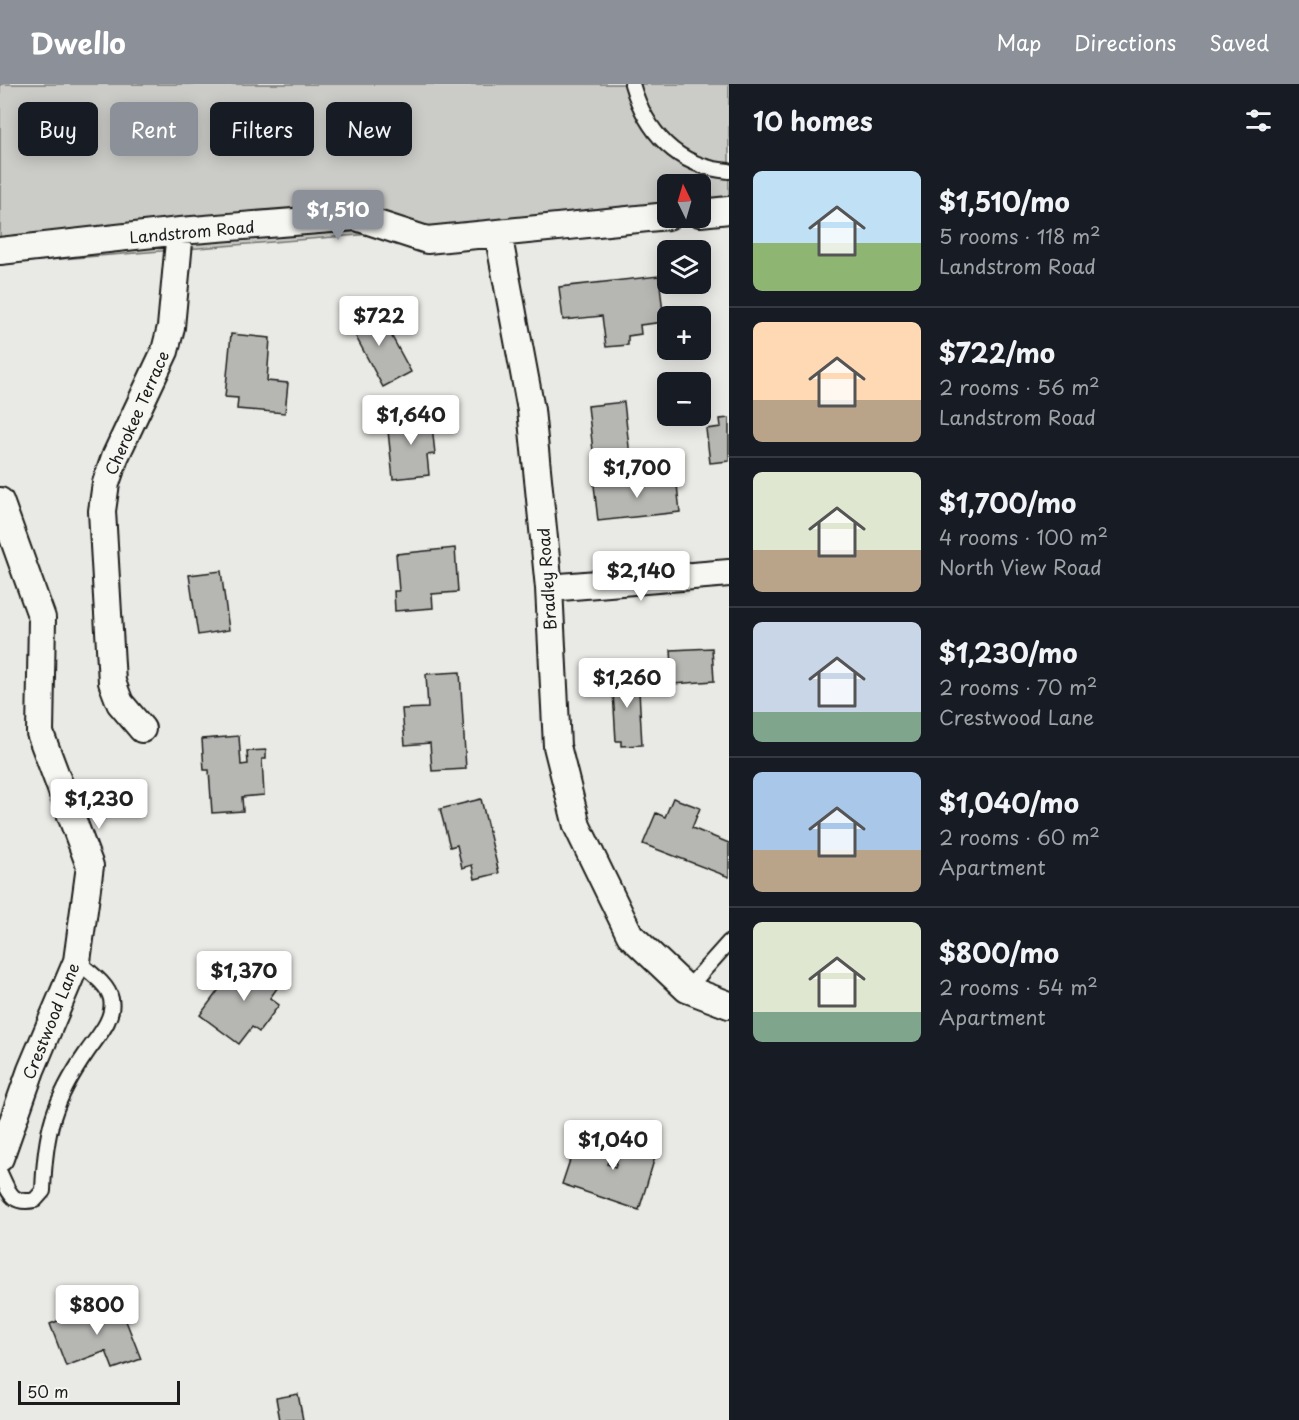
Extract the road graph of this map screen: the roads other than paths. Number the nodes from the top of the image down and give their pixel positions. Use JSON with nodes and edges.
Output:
{"nodes":[{"id":1,"x":632,"y":84,"type":"edge"},
{"id":2,"x":729,"y":171,"type":"edge"},
{"id":3,"x":729,"y":210,"type":"edge"},
{"id":4,"x":711,"y":212,"type":"edge"},
{"id":5,"x":657,"y":217,"type":"edge"},
{"id":6,"x":180,"y":231,"type":"junction"},
{"id":7,"x":498,"y":233,"type":"junction"},
{"id":8,"x":0,"y":251,"type":"edge"},
{"id":9,"x":0,"y":501,"type":"edge"},
{"id":10,"x":729,"y":573,"type":"edge"},
{"id":11,"x":549,"y":588,"type":"junction"},
{"id":12,"x":142,"y":729,"type":"dead end"},
{"id":13,"x":729,"y":942,"type":"edge"},
{"id":14,"x":77,"y":961,"type":"junction"},
{"id":15,"x":687,"y":989,"type":"junction"},
{"id":16,"x":729,"y":1005,"type":"edge"},
{"id":17,"x":0,"y":1158,"type":"edge"},
{"id":18,"x":0,"y":1173,"type":"edge"}],
"edges":[{"from":1,"to":2,"type":"lane"},
{"from":3,"to":4,"type":"street"},
{"from":5,"to":7,"type":"street","name":"Landstrom Road"},
{"from":6,"to":7,"type":"street","name":"Landstrom Road"},
{"from":6,"to":8,"type":"street","name":"Landstrom Road"},
{"from":6,"to":12,"type":"street","name":"Cherokee Terrace"},
{"from":7,"to":11,"type":"street","name":"Bradley Road"},
{"from":9,"to":14,"type":"street","name":"Crestwood Lane"},
{"from":10,"to":11,"type":"street"},
{"from":11,"to":15,"type":"street","name":"Bradley Road"},
{"from":13,"to":15,"type":"lane"},
{"from":14,"to":17,"type":"street","name":"Crestwood Lane"},
{"from":14,"to":18,"type":"lane"},
{"from":15,"to":16,"type":"street","name":"Bradley Road"}]}
